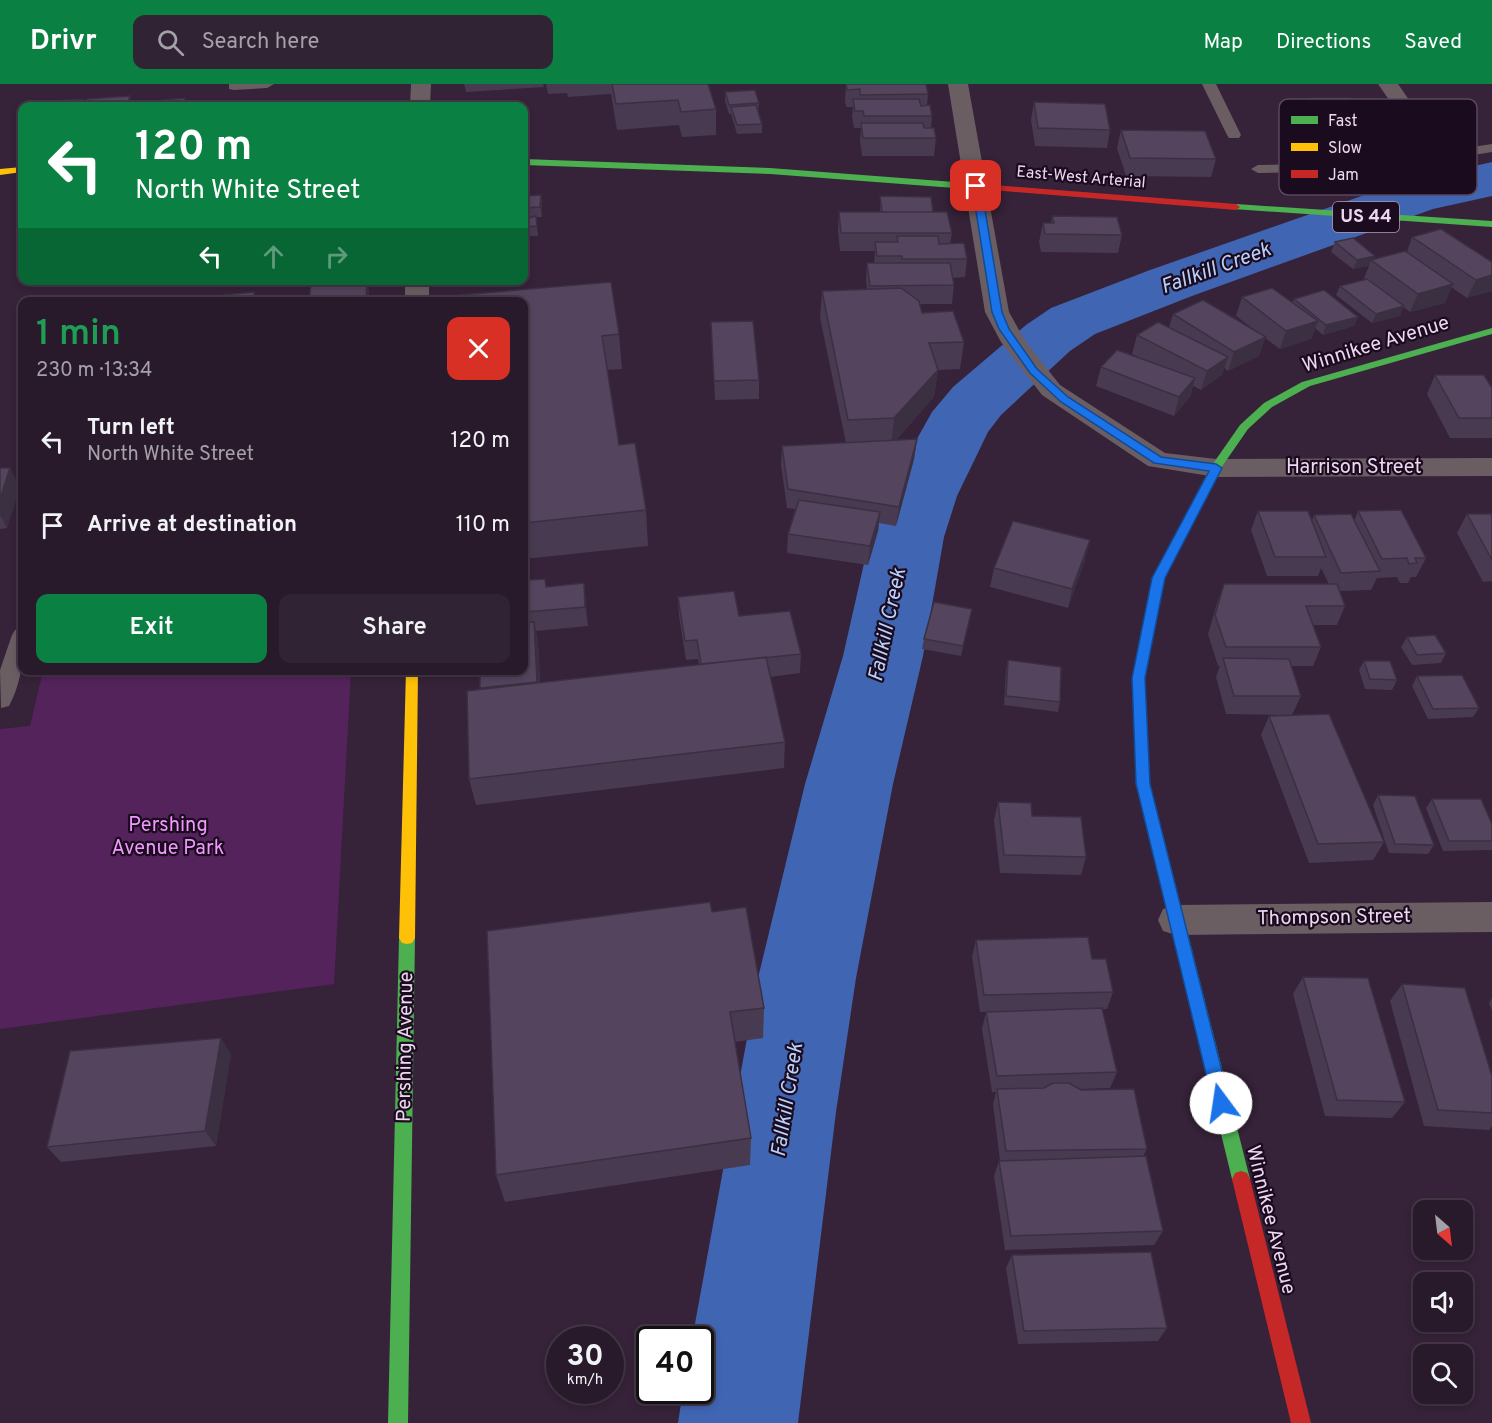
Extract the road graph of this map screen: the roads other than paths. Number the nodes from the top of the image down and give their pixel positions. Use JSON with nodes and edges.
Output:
{"nodes":[{"id":1,"x":267,"y":84,"type":"edge"},
{"id":2,"x":421,"y":84,"type":"edge"},
{"id":3,"x":958,"y":84,"type":"edge"},
{"id":4,"x":1209,"y":84,"type":"edge"},
{"id":5,"x":1389,"y":84,"type":"edge"},
{"id":6,"x":234,"y":86,"type":"dead end"},
{"id":7,"x":1399,"y":99,"type":"edge"},
{"id":8,"x":420,"y":102,"type":"edge"},
{"id":9,"x":1234,"y":135,"type":"dead end"},
{"id":10,"x":1492,"y":148,"type":"edge"},
{"id":11,"x":1477,"y":150,"type":"edge"},
{"id":12,"x":528,"y":162,"type":"edge"},
{"id":13,"x":1258,"y":169,"type":"dead end"},
{"id":14,"x":1279,"y":169,"type":"edge"},
{"id":15,"x":18,"y":170,"type":"edge"},
{"id":16,"x":0,"y":172,"type":"edge"},
{"id":17,"x":976,"y":186,"type":"junction"},
{"id":18,"x":1492,"y":224,"type":"edge"},
{"id":19,"x":1492,"y":331,"type":"edge"},
{"id":20,"x":1492,"y":467,"type":"edge"},
{"id":21,"x":1216,"y":468,"type":"junction"},
{"id":22,"x":18,"y":647,"type":"edge"},
{"id":23,"x":412,"y":675,"type":"edge"},
{"id":24,"x":1,"y":700,"type":"edge"},
{"id":25,"x":1492,"y":917,"type":"edge"},
{"id":26,"x":1176,"y":920,"type":"junction"},
{"id":27,"x":398,"y":1423,"type":"edge"},
{"id":28,"x":1301,"y":1423,"type":"edge"}],
"edges":[{"from":1,"to":6,"type":"lane"},
{"from":2,"to":8,"type":"street"},
{"from":3,"to":17,"type":"street","name":"Harrison Street"},
{"from":4,"to":9,"type":"lane"},
{"from":5,"to":7,"type":"street"},
{"from":10,"to":11,"type":"lane"},
{"from":12,"to":17,"type":"main road","name":"East-West Arterial","number":"US 44"},
{"from":13,"to":14,"type":"lane"},
{"from":15,"to":16,"type":"main road"},
{"from":17,"to":18,"type":"main road","name":"East-West Arterial","number":"US 44"},
{"from":17,"to":21,"type":"street","name":"Harrison Street"},
{"from":19,"to":21,"type":"main road","name":"Winnikee Avenue"},
{"from":20,"to":21,"type":"street","name":"Harrison Street"},
{"from":21,"to":26,"type":"main road","name":"Winnikee Avenue"},
{"from":22,"to":24,"type":"lane"},
{"from":23,"to":27,"type":"main road","name":"Pershing Avenue"},
{"from":25,"to":26,"type":"street","name":"Thompson Street"},
{"from":26,"to":28,"type":"main road","name":"Winnikee Avenue"}]}
